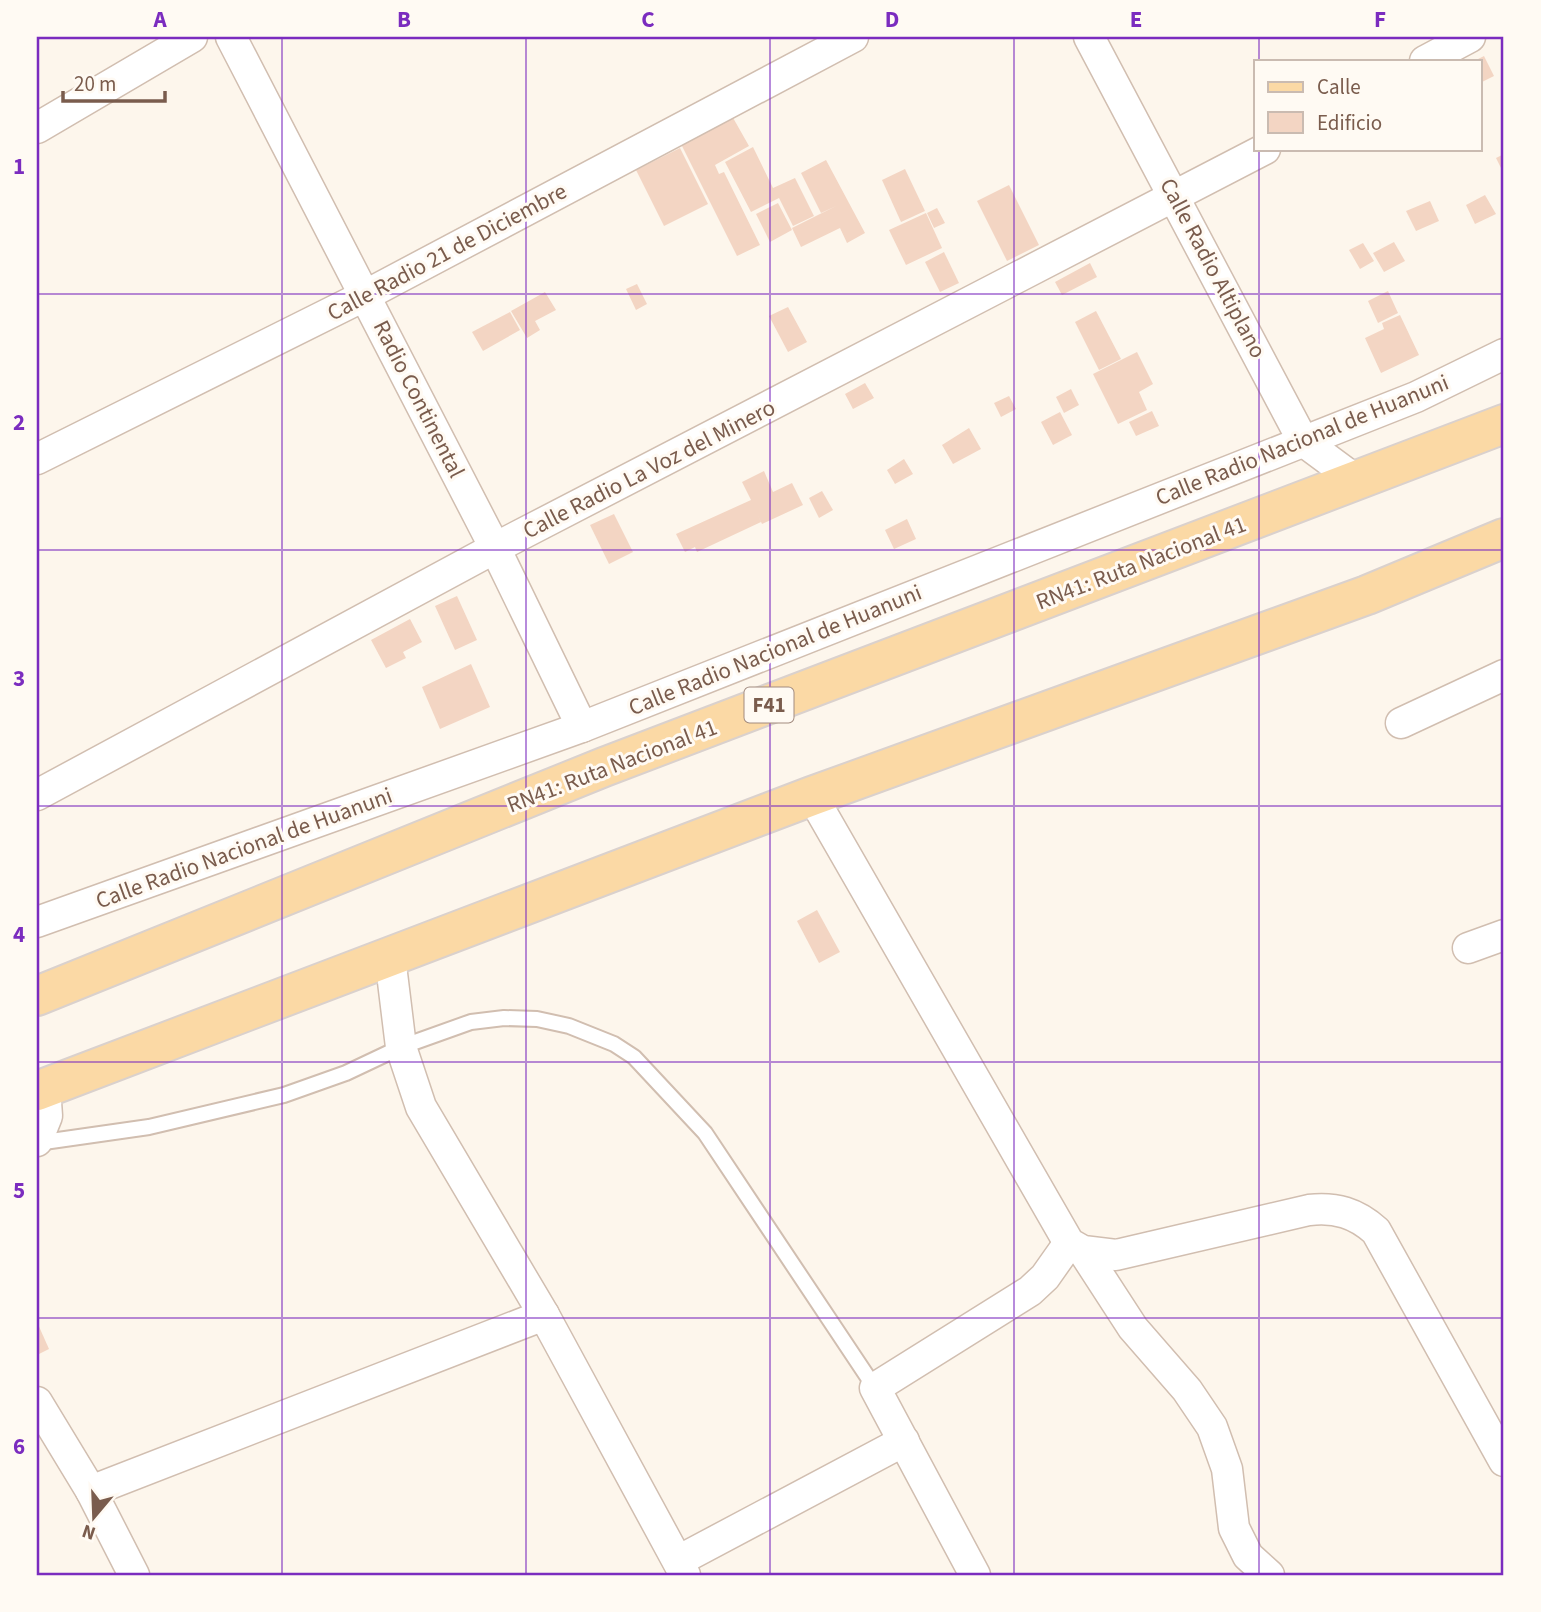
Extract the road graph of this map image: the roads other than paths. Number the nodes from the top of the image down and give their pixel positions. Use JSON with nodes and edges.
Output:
{"nodes":[{"id":1,"x":192,"y":37,"type":"edge"},
{"id":2,"x":231,"y":37,"type":"edge"},
{"id":3,"x":853,"y":37,"type":"edge"},
{"id":4,"x":1089,"y":37,"type":"edge"},
{"id":5,"x":1470,"y":37,"type":"edge"},
{"id":6,"x":1427,"y":60,"type":"edge"},
{"id":7,"x":37,"y":128,"type":"edge"},
{"id":8,"x":1263,"y":150,"type":"edge"},
{"id":9,"x":1176,"y":197,"type":"junction"},
{"id":10,"x":366,"y":295,"type":"junction"},
{"id":11,"x":1504,"y":354,"type":"edge"},
{"id":12,"x":1504,"y":424,"type":"edge"},
{"id":13,"x":1304,"y":441,"type":"junction"},
{"id":14,"x":37,"y":459,"type":"edge"},
{"id":15,"x":1357,"y":481,"type":"junction"},
{"id":16,"x":1504,"y":538,"type":"edge"},
{"id":17,"x":495,"y":548,"type":"junction"},
{"id":18,"x":1504,"y":675,"type":"edge"},
{"id":19,"x":1401,"y":723,"type":"dead end"},
{"id":20,"x":582,"y":727,"type":"junction"},
{"id":21,"x":37,"y":795,"type":"edge"},
{"id":22,"x":812,"y":796,"type":"junction"},
{"id":23,"x":37,"y":922,"type":"edge"},
{"id":24,"x":1504,"y":935,"type":"edge"},
{"id":25,"x":1468,"y":948,"type":"dead end"},
{"id":26,"x":390,"y":957,"type":"junction"},
{"id":27,"x":37,"y":996,"type":"edge"},
{"id":28,"x":401,"y":1047,"type":"junction"},
{"id":29,"x":41,"y":1090,"type":"edge"},
{"id":30,"x":37,"y":1142,"type":"edge"},
{"id":31,"x":1076,"y":1247,"type":"junction"},
{"id":32,"x":544,"y":1315,"type":"junction"},
{"id":33,"x":875,"y":1388,"type":"junction"},
{"id":34,"x":37,"y":1402,"type":"edge"},
{"id":35,"x":1493,"y":1418,"type":"edge"},
{"id":36,"x":904,"y":1441,"type":"junction"},
{"id":37,"x":1504,"y":1461,"type":"edge"},
{"id":38,"x":91,"y":1491,"type":"junction"},
{"id":39,"x":682,"y":1568,"type":"edge"},
{"id":40,"x":134,"y":1575,"type":"edge"},
{"id":41,"x":975,"y":1575,"type":"edge"},
{"id":42,"x":1269,"y":1575,"type":"edge"}],
"edges":[{"from":1,"to":7,"type":"street"},
{"from":2,"to":10,"type":"street","name":"Radio Continental"},
{"from":3,"to":10,"type":"street","name":"Calle Radio 21 de Diciembre"},
{"from":4,"to":9,"type":"street","name":"Calle Radio Altiplano"},
{"from":5,"to":6,"type":"street"},
{"from":8,"to":9,"type":"street","name":"Calle Radio La Voz del Minero"},
{"from":9,"to":13,"type":"street","name":"Calle Radio Altiplano"},
{"from":9,"to":17,"type":"street","name":"Calle Radio La Voz del Minero"},
{"from":10,"to":14,"type":"street","name":"Calle Radio 21 de Diciembre"},
{"from":10,"to":17,"type":"street","name":"Radio Continental"},
{"from":11,"to":13,"type":"street","name":"Calle Radio Nacional de Huanuni"},
{"from":12,"to":15,"type":"main road","name":"RN41: Ruta Nacional 41","number":"F41"},
{"from":13,"to":15,"type":"street","name":"Calle Radio Altiplano"},
{"from":13,"to":20,"type":"street","name":"Calle Radio Nacional de Huanuni"},
{"from":15,"to":27,"type":"main road","name":"RN41: Ruta Nacional 41","number":"F41"},
{"from":16,"to":22,"type":"main road"},
{"from":17,"to":20,"type":"street","name":"Radio Continental"},
{"from":17,"to":21,"type":"street","name":"Calle Radio La Voz del Minero"},
{"from":18,"to":19,"type":"street"},
{"from":20,"to":23,"type":"street","name":"Calle Radio Nacional de Huanuni"},
{"from":22,"to":26,"type":"main road"},
{"from":22,"to":31,"type":"street"},
{"from":24,"to":25,"type":"street"},
{"from":26,"to":28,"type":"street"},
{"from":26,"to":29,"type":"main road"},
{"from":28,"to":30,"type":"lane"},
{"from":28,"to":32,"type":"street"},
{"from":28,"to":33,"type":"lane"},
{"from":29,"to":30,"type":"street"},
{"from":31,"to":33,"type":"street"},
{"from":31,"to":35,"type":"street"},
{"from":31,"to":42,"type":"street"},
{"from":32,"to":38,"type":"street"},
{"from":32,"to":39,"type":"street"},
{"from":33,"to":36,"type":"street"},
{"from":34,"to":38,"type":"street"},
{"from":35,"to":37,"type":"street"},
{"from":36,"to":39,"type":"street"},
{"from":36,"to":41,"type":"street"},
{"from":38,"to":40,"type":"street"}]}
